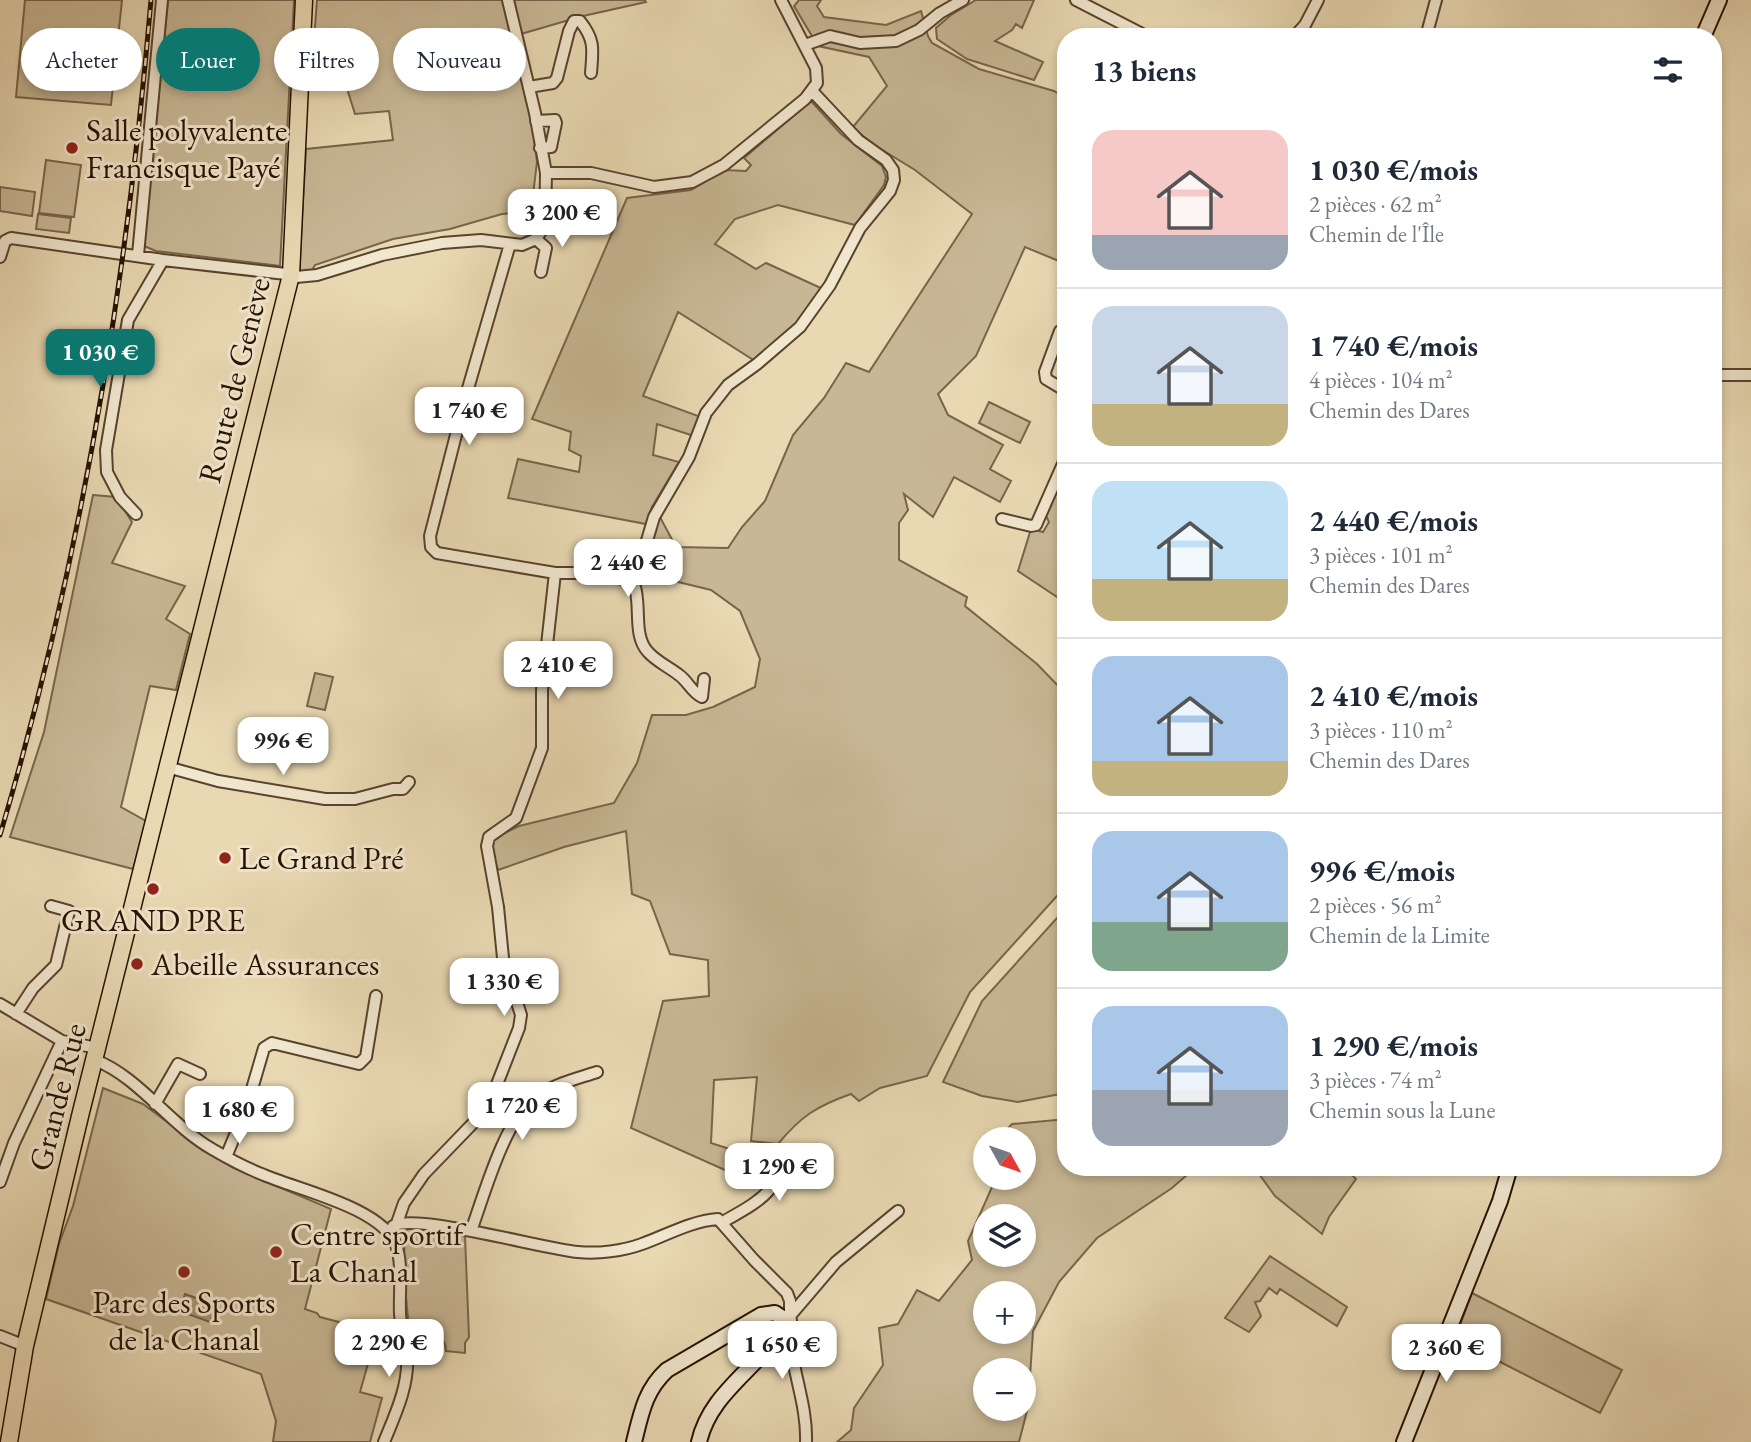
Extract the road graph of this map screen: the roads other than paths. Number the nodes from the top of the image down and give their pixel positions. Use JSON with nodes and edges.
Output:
{"nodes":[{"id":1,"x":162,"y":0,"type":"edge"},
{"id":2,"x":304,"y":0,"type":"edge"},
{"id":3,"x":508,"y":0,"type":"edge"},
{"id":4,"x":781,"y":0,"type":"edge"},
{"id":5,"x":963,"y":0,"type":"edge"},
{"id":6,"x":1076,"y":0,"type":"edge"},
{"id":7,"x":1318,"y":0,"type":"edge"},
{"id":8,"x":1436,"y":0,"type":"edge"},
{"id":9,"x":1719,"y":0,"type":"edge"},
{"id":10,"x":1130,"y":28,"type":"edge"},
{"id":11,"x":1302,"y":28,"type":"edge"},
{"id":12,"x":1428,"y":28,"type":"edge"},
{"id":13,"x":1707,"y":28,"type":"edge"},
{"id":14,"x":805,"y":45,"type":"junction"},
{"id":15,"x":591,"y":73,"type":"dead end"},
{"id":16,"x":529,"y":87,"type":"junction"},
{"id":17,"x":813,"y":92,"type":"junction"},
{"id":18,"x":536,"y":121,"type":"junction"},
{"id":19,"x":540,"y":148,"type":"junction"},
{"id":20,"x":545,"y":173,"type":"junction"},
{"id":21,"x":536,"y":239,"type":"junction"},
{"id":22,"x":510,"y":244,"type":"junction"},
{"id":23,"x":138,"y":256,"type":"junction"},
{"id":24,"x":0,"y":257,"type":"edge"},
{"id":25,"x":163,"y":260,"type":"junction"},
{"id":26,"x":541,"y":272,"type":"dead end"},
{"id":27,"x":290,"y":275,"type":"junction"},
{"id":28,"x":1057,"y":339,"type":"edge"},
{"id":29,"x":1722,"y":375,"type":"edge"},
{"id":30,"x":1751,"y":375,"type":"edge"},
{"id":31,"x":1057,"y":386,"type":"edge"},
{"id":32,"x":1057,"y":478,"type":"edge"},
{"id":33,"x":136,"y":514,"type":"dead end"},
{"id":34,"x":1002,"y":519,"type":"dead end"},
{"id":35,"x":555,"y":573,"type":"junction"},
{"id":36,"x":634,"y":584,"type":"junction"},
{"id":37,"x":704,"y":679,"type":"dead end"},
{"id":38,"x":167,"y":767,"type":"junction"},
{"id":39,"x":409,"y":782,"type":"dead end"},
{"id":40,"x":51,"y":906,"type":"dead end"},
{"id":41,"x":376,"y":996,"type":"dead end"},
{"id":42,"x":0,"y":1004,"type":"edge"},
{"id":43,"x":16,"y":1014,"type":"junction"},
{"id":44,"x":62,"y":1041,"type":"junction"},
{"id":45,"x":96,"y":1054,"type":"junction"},
{"id":46,"x":597,"y":1072,"type":"dead end"},
{"id":47,"x":200,"y":1074,"type":"dead end"},
{"id":48,"x":155,"y":1104,"type":"junction"},
{"id":49,"x":781,"y":1150,"type":"dead end"},
{"id":50,"x":226,"y":1157,"type":"junction"},
{"id":51,"x":1507,"y":1176,"type":"edge"},
{"id":52,"x":0,"y":1182,"type":"edge"},
{"id":53,"x":898,"y":1212,"type":"dead end"},
{"id":54,"x":723,"y":1222,"type":"junction"},
{"id":55,"x":392,"y":1226,"type":"junction"},
{"id":56,"x":471,"y":1231,"type":"junction"},
{"id":57,"x":786,"y":1320,"type":"junction"},
{"id":58,"x":0,"y":1336,"type":"edge"},
{"id":59,"x":24,"y":1346,"type":"junction"},
{"id":60,"x":9,"y":1442,"type":"edge"},
{"id":61,"x":384,"y":1442,"type":"edge"},
{"id":62,"x":634,"y":1442,"type":"edge"},
{"id":63,"x":699,"y":1442,"type":"edge"},
{"id":64,"x":806,"y":1442,"type":"edge"},
{"id":65,"x":1404,"y":1442,"type":"edge"}],
"edges":[{"from":1,"to":23,"type":"street"},
{"from":2,"to":27,"type":"main road","name":"Route de Genève"},
{"from":3,"to":16,"type":"street"},
{"from":4,"to":14,"type":"street"},
{"from":5,"to":14,"type":"street"},
{"from":6,"to":10,"type":"street"},
{"from":7,"to":11,"type":"street"},
{"from":8,"to":12,"type":"street"},
{"from":9,"to":13,"type":"street"},
{"from":14,"to":17,"type":"street"},
{"from":15,"to":16,"type":"street"},
{"from":16,"to":18,"type":"street"},
{"from":17,"to":20,"type":"street"},
{"from":17,"to":36,"type":"street"},
{"from":18,"to":19,"type":"street"},
{"from":18,"to":19,"type":"street"},
{"from":19,"to":20,"type":"street"},
{"from":20,"to":21,"type":"street"},
{"from":21,"to":22,"type":"street"},
{"from":21,"to":26,"type":"street"},
{"from":22,"to":27,"type":"street"},
{"from":22,"to":35,"type":"street"},
{"from":23,"to":24,"type":"street"},
{"from":23,"to":25,"type":"street"},
{"from":25,"to":27,"type":"street"},
{"from":25,"to":33,"type":"street"},
{"from":27,"to":38,"type":"main road","name":"Route de Genève"},
{"from":28,"to":31,"type":"street"},
{"from":29,"to":30,"type":"street"},
{"from":32,"to":34,"type":"street"},
{"from":35,"to":36,"type":"street"},
{"from":35,"to":55,"type":"street"},
{"from":36,"to":37,"type":"street"},
{"from":38,"to":39,"type":"street"},
{"from":38,"to":45,"type":"main road","name":"Grande Rue"},
{"from":40,"to":43,"type":"street"},
{"from":41,"to":50,"type":"street"},
{"from":42,"to":43,"type":"street"},
{"from":43,"to":44,"type":"street"},
{"from":44,"to":45,"type":"street"},
{"from":44,"to":52,"type":"street"},
{"from":45,"to":48,"type":"street"},
{"from":45,"to":59,"type":"main road","name":"Grande Rue"},
{"from":46,"to":56,"type":"street"},
{"from":47,"to":48,"type":"street"},
{"from":48,"to":50,"type":"street"},
{"from":49,"to":54,"type":"street"},
{"from":50,"to":55,"type":"street"},
{"from":51,"to":65,"type":"street"},
{"from":53,"to":57,"type":"street"},
{"from":54,"to":56,"type":"street"},
{"from":54,"to":57,"type":"street"},
{"from":55,"to":56,"type":"street"},
{"from":55,"to":61,"type":"street"},
{"from":57,"to":62,"type":"street"},
{"from":57,"to":63,"type":"street"},
{"from":57,"to":64,"type":"street"},
{"from":58,"to":59,"type":"street"},
{"from":59,"to":60,"type":"main road","name":"Grande Rue"}]}
